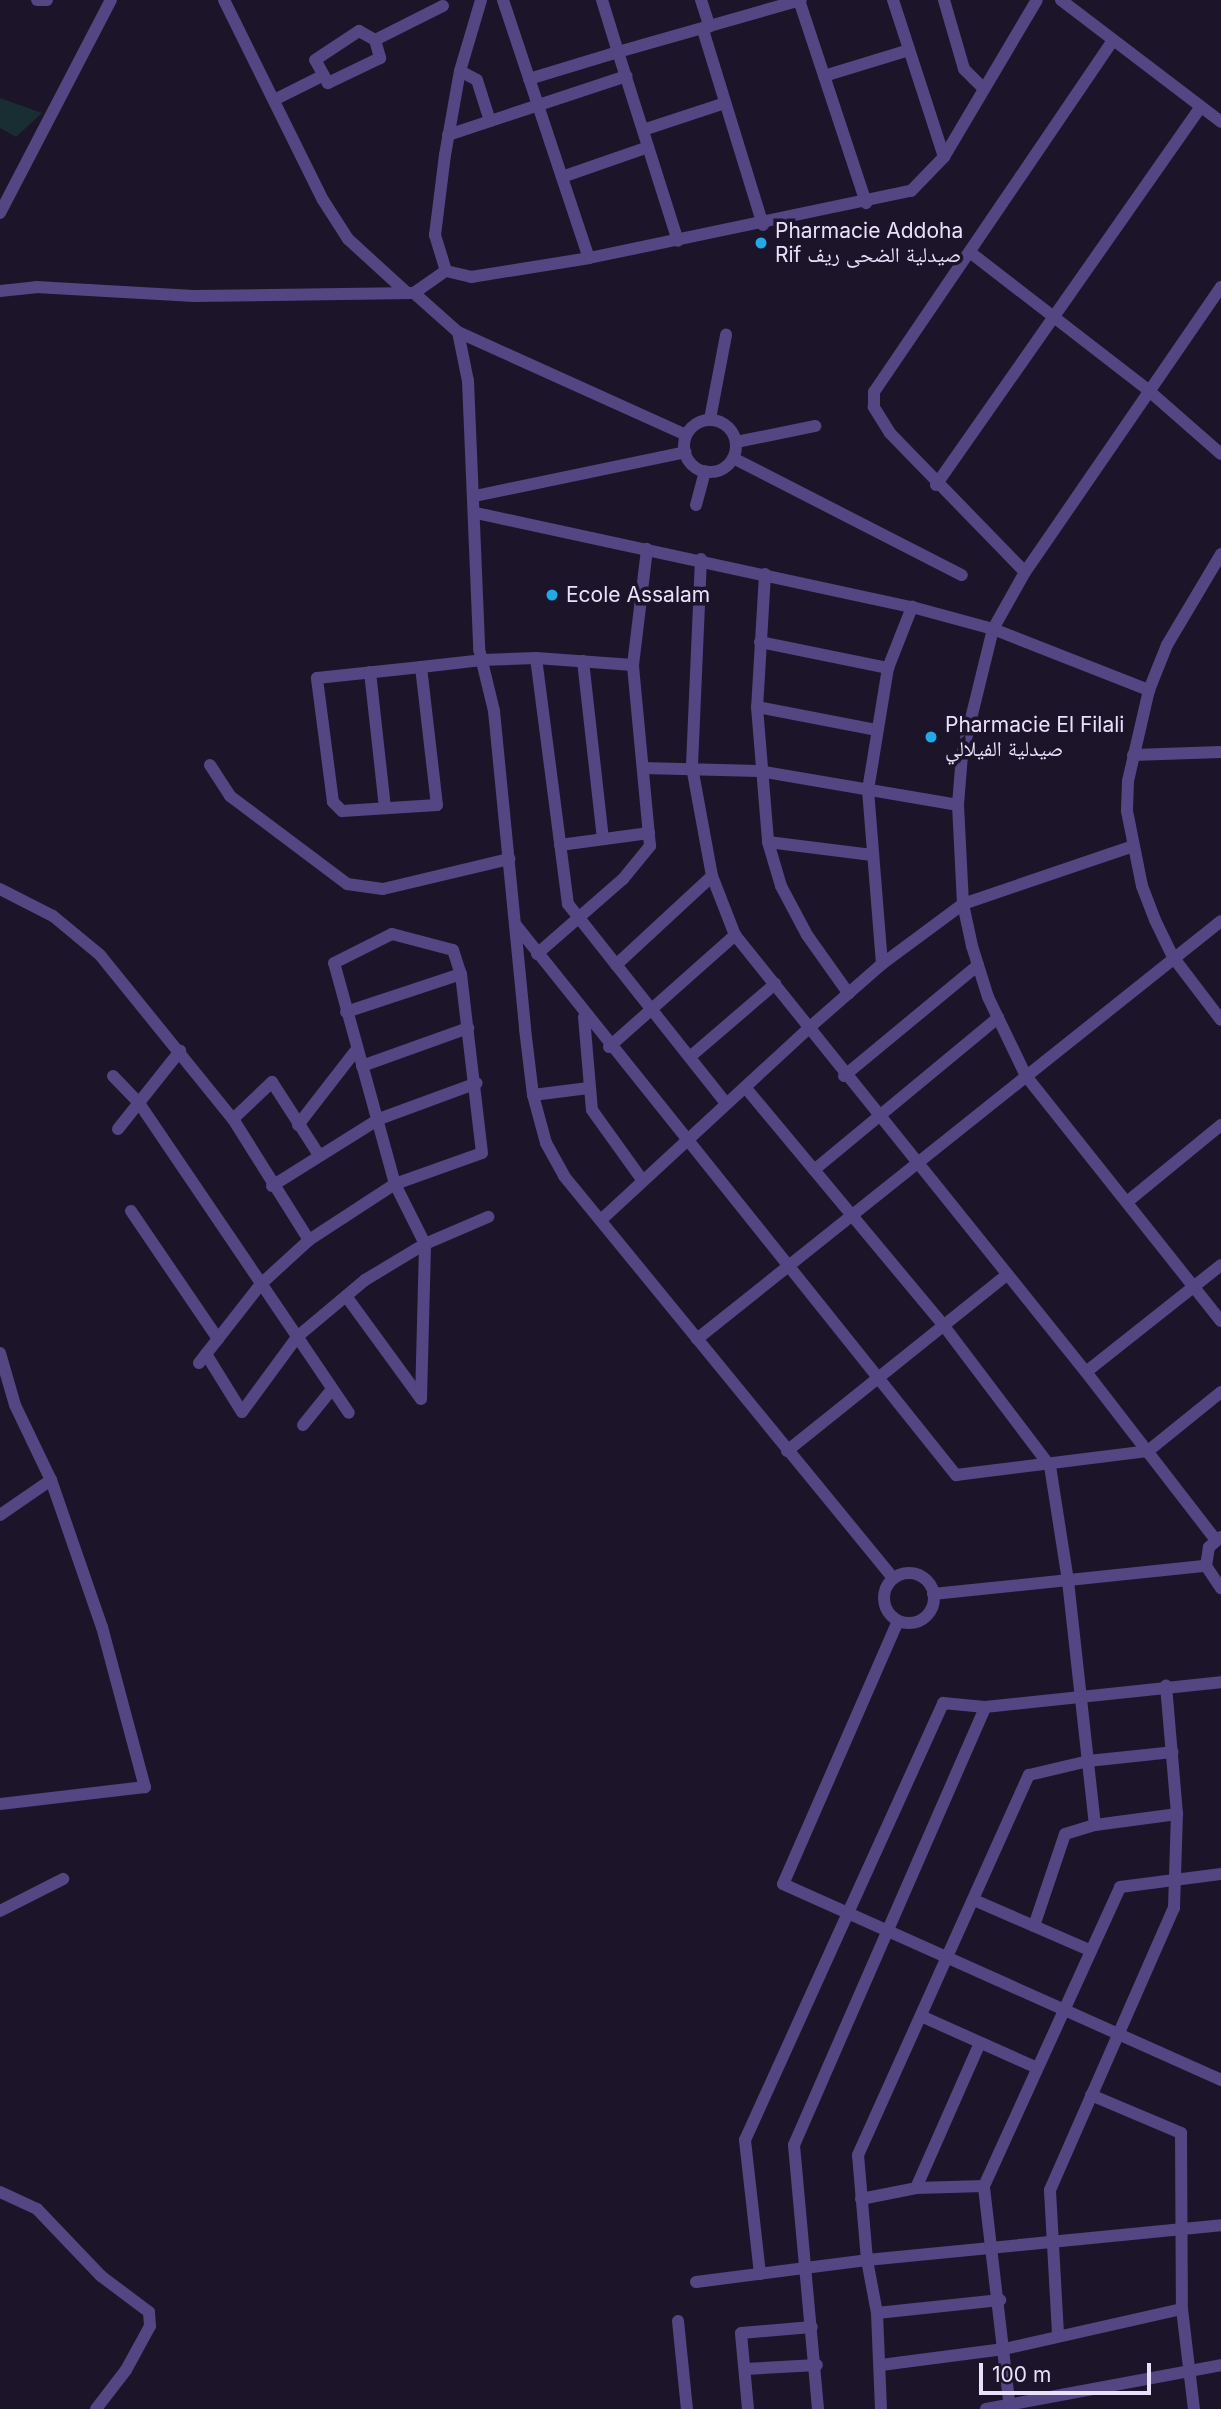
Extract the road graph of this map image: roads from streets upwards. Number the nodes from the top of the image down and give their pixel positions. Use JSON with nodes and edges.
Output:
{"nodes":[{"id":1,"x":37,"y":0,"type":"edge"},
{"id":2,"x":47,"y":0,"type":"edge"},
{"id":3,"x":111,"y":0,"type":"edge"},
{"id":4,"x":224,"y":0,"type":"edge"},
{"id":5,"x":481,"y":0,"type":"edge"},
{"id":6,"x":503,"y":0,"type":"edge"},
{"id":7,"x":602,"y":0,"type":"edge"},
{"id":8,"x":701,"y":0,"type":"edge"},
{"id":9,"x":800,"y":0,"type":"edge"},
{"id":10,"x":893,"y":0,"type":"edge"},
{"id":11,"x":944,"y":0,"type":"edge"},
{"id":12,"x":1037,"y":0,"type":"edge"},
{"id":13,"x":1061,"y":0,"type":"edge"},
{"id":14,"x":443,"y":6,"type":"dead end"},
{"id":15,"x":707,"y":28,"type":"junction"},
{"id":16,"x":375,"y":40,"type":"junction"},
{"id":17,"x":1113,"y":40,"type":"junction"},
{"id":18,"x":909,"y":50,"type":"junction"},
{"id":19,"x":618,"y":52,"type":"junction"},
{"id":20,"x":564,"y":69,"type":"junction"},
{"id":21,"x":460,"y":71,"type":"junction"},
{"id":22,"x":322,"y":76,"type":"junction"},
{"id":23,"x":626,"y":76,"type":"junction"},
{"id":24,"x":824,"y":76,"type":"junction"},
{"id":25,"x":529,"y":79,"type":"junction"},
{"id":26,"x":984,"y":89,"type":"junction"},
{"id":27,"x":574,"y":93,"type":"junction"},
{"id":28,"x":274,"y":100,"type":"junction"},
{"id":29,"x":725,"y":103,"type":"junction"},
{"id":30,"x":538,"y":105,"type":"junction"},
{"id":31,"x":1201,"y":107,"type":"junction"},
{"id":32,"x":490,"y":121,"type":"junction"},
{"id":33,"x":1221,"y":122,"type":"edge"},
{"id":34,"x":643,"y":130,"type":"junction"},
{"id":35,"x":448,"y":135,"type":"junction"},
{"id":36,"x":648,"y":147,"type":"junction"},
{"id":37,"x":944,"y":157,"type":"junction"},
{"id":38,"x":562,"y":177,"type":"junction"},
{"id":39,"x":866,"y":203,"type":"junction"},
{"id":40,"x":0,"y":213,"type":"edge"},
{"id":41,"x":763,"y":225,"type":"junction"},
{"id":42,"x":678,"y":241,"type":"junction"},
{"id":43,"x":971,"y":253,"type":"junction"},
{"id":44,"x":589,"y":258,"type":"junction"},
{"id":45,"x":446,"y":271,"type":"junction"},
{"id":46,"x":1221,"y":287,"type":"edge"},
{"id":47,"x":0,"y":291,"type":"edge"},
{"id":48,"x":410,"y":292,"type":"junction"},
{"id":49,"x":1055,"y":320,"type":"junction"},
{"id":50,"x":458,"y":332,"type":"junction"},
{"id":51,"x":726,"y":335,"type":"dead end"},
{"id":52,"x":1148,"y":390,"type":"junction"},
{"id":53,"x":710,"y":419,"type":"junction"},
{"id":54,"x":815,"y":426,"type":"dead end"},
{"id":55,"x":686,"y":435,"type":"junction"},
{"id":56,"x":736,"y":442,"type":"junction"},
{"id":57,"x":685,"y":452,"type":"junction"},
{"id":58,"x":1221,"y":454,"type":"edge"},
{"id":59,"x":733,"y":458,"type":"junction"},
{"id":60,"x":705,"y":471,"type":"junction"},
{"id":61,"x":936,"y":485,"type":"junction"},
{"id":62,"x":475,"y":496,"type":"junction"},
{"id":63,"x":696,"y":505,"type":"dead end"},
{"id":64,"x":476,"y":513,"type":"junction"},
{"id":65,"x":647,"y":549,"type":"junction"},
{"id":66,"x":1221,"y":554,"type":"edge"},
{"id":67,"x":701,"y":559,"type":"junction"},
{"id":68,"x":1025,"y":572,"type":"junction"},
{"id":69,"x":765,"y":574,"type":"junction"},
{"id":70,"x":962,"y":575,"type":"dead end"},
{"id":71,"x":912,"y":607,"type":"junction"},
{"id":72,"x":993,"y":629,"type":"junction"},
{"id":73,"x":760,"y":642,"type":"junction"},
{"id":74,"x":536,"y":658,"type":"junction"},
{"id":75,"x":482,"y":660,"type":"junction"},
{"id":76,"x":583,"y":661,"type":"junction"},
{"id":77,"x":633,"y":665,"type":"junction"},
{"id":78,"x":421,"y":667,"type":"junction"},
{"id":79,"x":888,"y":668,"type":"junction"},
{"id":80,"x":370,"y":672,"type":"junction"},
{"id":81,"x":1149,"y":690,"type":"junction"},
{"id":82,"x":757,"y":708,"type":"junction"},
{"id":83,"x":876,"y":730,"type":"junction"},
{"id":84,"x":1221,"y":752,"type":"edge"},
{"id":85,"x":1133,"y":755,"type":"junction"},
{"id":86,"x":210,"y":765,"type":"dead end"},
{"id":87,"x":692,"y":767,"type":"junction"},
{"id":88,"x":643,"y":768,"type":"junction"},
{"id":89,"x":759,"y":771,"type":"junction"},
{"id":90,"x":869,"y":790,"type":"junction"},
{"id":91,"x":958,"y":805,"type":"junction"},
{"id":92,"x":385,"y":808,"type":"junction"},
{"id":93,"x":649,"y":834,"type":"junction"},
{"id":94,"x":603,"y":839,"type":"junction"},
{"id":95,"x":768,"y":842,"type":"junction"},
{"id":96,"x":560,"y":845,"type":"junction"},
{"id":97,"x":1133,"y":846,"type":"junction"},
{"id":98,"x":872,"y":855,"type":"junction"},
{"id":99,"x":509,"y":859,"type":"junction"},
{"id":100,"x":712,"y":876,"type":"junction"},
{"id":101,"x":0,"y":889,"type":"edge"},
{"id":102,"x":963,"y":904,"type":"junction"},
{"id":103,"x":578,"y":919,"type":"junction"},
{"id":104,"x":1221,"y":921,"type":"edge"},
{"id":105,"x":514,"y":924,"type":"junction"},
{"id":106,"x":734,"y":935,"type":"junction"},
{"id":107,"x":537,"y":954,"type":"junction"},
{"id":108,"x":1173,"y":957,"type":"junction"},
{"id":109,"x":882,"y":964,"type":"junction"},
{"id":110,"x":616,"y":965,"type":"junction"},
{"id":111,"x":978,"y":965,"type":"junction"},
{"id":112,"x":461,"y":974,"type":"junction"},
{"id":113,"x":775,"y":984,"type":"junction"},
{"id":114,"x":849,"y":994,"type":"junction"},
{"id":115,"x":650,"y":1009,"type":"junction"},
{"id":116,"x":346,"y":1012,"type":"junction"},
{"id":117,"x":584,"y":1016,"type":"junction"},
{"id":118,"x":998,"y":1018,"type":"junction"},
{"id":119,"x":1221,"y":1020,"type":"edge"},
{"id":120,"x":810,"y":1027,"type":"junction"},
{"id":121,"x":468,"y":1028,"type":"junction"},
{"id":122,"x":609,"y":1047,"type":"junction"},
{"id":123,"x":357,"y":1049,"type":"junction"},
{"id":124,"x":180,"y":1051,"type":"junction"},
{"id":125,"x":691,"y":1056,"type":"junction"},
{"id":126,"x":362,"y":1066,"type":"junction"},
{"id":127,"x":113,"y":1076,"type":"dead end"},
{"id":128,"x":844,"y":1076,"type":"junction"},
{"id":129,"x":1026,"y":1076,"type":"junction"},
{"id":130,"x":477,"y":1083,"type":"junction"},
{"id":131,"x":745,"y":1087,"type":"junction"},
{"id":132,"x":589,"y":1088,"type":"junction"},
{"id":133,"x":533,"y":1095,"type":"junction"},
{"id":134,"x":139,"y":1103,"type":"junction"},
{"id":135,"x":726,"y":1103,"type":"junction"},
{"id":136,"x":877,"y":1116,"type":"junction"},
{"id":137,"x":233,"y":1119,"type":"junction"},
{"id":138,"x":377,"y":1120,"type":"junction"},
{"id":139,"x":298,"y":1125,"type":"junction"},
{"id":140,"x":1221,"y":1125,"type":"edge"},
{"id":141,"x":118,"y":1129,"type":"dead end"},
{"id":142,"x":685,"y":1139,"type":"junction"},
{"id":143,"x":319,"y":1155,"type":"junction"},
{"id":144,"x":918,"y":1163,"type":"junction"},
{"id":145,"x":814,"y":1170,"type":"junction"},
{"id":146,"x":643,"y":1181,"type":"junction"},
{"id":147,"x":394,"y":1184,"type":"junction"},
{"id":148,"x":272,"y":1186,"type":"junction"},
{"id":149,"x":1127,"y":1202,"type":"junction"},
{"id":150,"x":131,"y":1210,"type":"dead end"},
{"id":151,"x":853,"y":1213,"type":"junction"},
{"id":152,"x":488,"y":1217,"type":"dead end"},
{"id":153,"x":602,"y":1219,"type":"junction"},
{"id":154,"x":309,"y":1240,"type":"junction"},
{"id":155,"x":425,"y":1244,"type":"junction"},
{"id":156,"x":788,"y":1263,"type":"junction"},
{"id":157,"x":1221,"y":1265,"type":"edge"},
{"id":158,"x":1007,"y":1275,"type":"junction"},
{"id":159,"x":261,"y":1284,"type":"junction"},
{"id":160,"x":1193,"y":1287,"type":"junction"},
{"id":161,"x":346,"y":1296,"type":"junction"},
{"id":162,"x":1221,"y":1321,"type":"edge"},
{"id":163,"x":944,"y":1326,"type":"junction"},
{"id":164,"x":297,"y":1337,"type":"junction"},
{"id":165,"x":218,"y":1339,"type":"junction"},
{"id":166,"x":697,"y":1339,"type":"junction"},
{"id":167,"x":0,"y":1353,"type":"edge"},
{"id":168,"x":1086,"y":1372,"type":"junction"},
{"id":169,"x":879,"y":1378,"type":"junction"},
{"id":170,"x":332,"y":1389,"type":"junction"},
{"id":171,"x":1221,"y":1392,"type":"edge"},
{"id":172,"x":349,"y":1413,"type":"dead end"},
{"id":173,"x":303,"y":1424,"type":"dead end"},
{"id":174,"x":787,"y":1451,"type":"junction"},
{"id":175,"x":1148,"y":1451,"type":"junction"},
{"id":176,"x":1050,"y":1466,"type":"junction"},
{"id":177,"x":51,"y":1480,"type":"junction"},
{"id":178,"x":0,"y":1515,"type":"edge"},
{"id":179,"x":1218,"y":1538,"type":"edge"},
{"id":180,"x":1206,"y":1566,"type":"junction"},
{"id":181,"x":893,"y":1578,"type":"junction"},
{"id":182,"x":1068,"y":1581,"type":"junction"},
{"id":183,"x":1221,"y":1588,"type":"edge"},
{"id":184,"x":933,"y":1594,"type":"junction"},
{"id":185,"x":898,"y":1621,"type":"junction"},
{"id":186,"x":1221,"y":1682,"type":"edge"},
{"id":187,"x":1166,"y":1685,"type":"junction"},
{"id":188,"x":1078,"y":1695,"type":"junction"},
{"id":189,"x":985,"y":1707,"type":"junction"},
{"id":190,"x":1172,"y":1752,"type":"junction"},
{"id":191,"x":1088,"y":1761,"type":"junction"},
{"id":192,"x":0,"y":1804,"type":"edge"},
{"id":193,"x":1177,"y":1814,"type":"junction"},
{"id":194,"x":1095,"y":1825,"type":"junction"},
{"id":195,"x":1221,"y":1874,"type":"edge"},
{"id":196,"x":1177,"y":1878,"type":"junction"},
{"id":197,"x":62,"y":1879,"type":"dead end"},
{"id":198,"x":974,"y":1900,"type":"junction"},
{"id":199,"x":0,"y":1911,"type":"edge"},
{"id":200,"x":848,"y":1911,"type":"junction"},
{"id":201,"x":1034,"y":1926,"type":"junction"},
{"id":202,"x":888,"y":1930,"type":"junction"},
{"id":203,"x":1089,"y":1950,"type":"junction"},
{"id":204,"x":948,"y":1955,"type":"junction"},
{"id":205,"x":1061,"y":2009,"type":"junction"},
{"id":206,"x":921,"y":2016,"type":"junction"},
{"id":207,"x":1118,"y":2033,"type":"junction"},
{"id":208,"x":980,"y":2043,"type":"junction"},
{"id":209,"x":1035,"y":2067,"type":"junction"},
{"id":210,"x":1221,"y":2080,"type":"edge"},
{"id":211,"x":1091,"y":2095,"type":"junction"},
{"id":212,"x":984,"y":2186,"type":"junction"},
{"id":213,"x":916,"y":2188,"type":"junction"},
{"id":214,"x":0,"y":2192,"type":"edge"},
{"id":215,"x":861,"y":2199,"type":"junction"},
{"id":216,"x":1221,"y":2225,"type":"edge"},
{"id":217,"x":1183,"y":2229,"type":"junction"},
{"id":218,"x":1049,"y":2241,"type":"junction"},
{"id":219,"x":995,"y":2250,"type":"junction"},
{"id":220,"x":867,"y":2260,"type":"junction"},
{"id":221,"x":807,"y":2270,"type":"junction"},
{"id":222,"x":760,"y":2274,"type":"junction"},
{"id":223,"x":696,"y":2282,"type":"dead end"},
{"id":224,"x":1000,"y":2300,"type":"junction"},
{"id":225,"x":1182,"y":2309,"type":"junction"},
{"id":226,"x":877,"y":2313,"type":"junction"},
{"id":227,"x":678,"y":2320,"type":"dead end"},
{"id":228,"x":812,"y":2328,"type":"junction"},
{"id":229,"x":1058,"y":2334,"type":"junction"},
{"id":230,"x":1004,"y":2349,"type":"junction"},
{"id":231,"x":817,"y":2365,"type":"junction"},
{"id":232,"x":881,"y":2365,"type":"junction"},
{"id":233,"x":1221,"y":2365,"type":"edge"},
{"id":234,"x":745,"y":2369,"type":"junction"},
{"id":235,"x":1189,"y":2371,"type":"junction"},
{"id":236,"x":1010,"y":2408,"type":"edge"},
{"id":237,"x":96,"y":2409,"type":"edge"},
{"id":238,"x":687,"y":2409,"type":"edge"},
{"id":239,"x":748,"y":2409,"type":"edge"},
{"id":240,"x":818,"y":2409,"type":"edge"},
{"id":241,"x":881,"y":2409,"type":"edge"},
{"id":242,"x":986,"y":2409,"type":"edge"},
{"id":243,"x":1194,"y":2409,"type":"edge"}],
"edges":[{"from":1,"to":2,"type":"street"},
{"from":3,"to":40,"type":"street"},
{"from":4,"to":28,"type":"street"},
{"from":5,"to":21,"type":"street"},
{"from":6,"to":25,"type":"street"},
{"from":7,"to":19,"type":"street"},
{"from":8,"to":15,"type":"street"},
{"from":9,"to":15,"type":"street"},
{"from":9,"to":24,"type":"street"},
{"from":10,"to":18,"type":"street"},
{"from":11,"to":26,"type":"street"},
{"from":12,"to":26,"type":"street"},
{"from":13,"to":17,"type":"street"},
{"from":14,"to":16,"type":"street"},
{"from":15,"to":19,"type":"street"},
{"from":15,"to":29,"type":"street"},
{"from":16,"to":22,"type":"street"},
{"from":16,"to":22,"type":"street"},
{"from":17,"to":31,"type":"street"},
{"from":17,"to":43,"type":"street"},
{"from":18,"to":24,"type":"street"},
{"from":18,"to":37,"type":"street"},
{"from":19,"to":20,"type":"street"},
{"from":19,"to":23,"type":"street"},
{"from":20,"to":25,"type":"street"},
{"from":20,"to":27,"type":"street"},
{"from":21,"to":32,"type":"street"},
{"from":21,"to":35,"type":"street"},
{"from":22,"to":28,"type":"street"},
{"from":23,"to":27,"type":"street"},
{"from":23,"to":34,"type":"street"},
{"from":24,"to":39,"type":"street"},
{"from":25,"to":30,"type":"street"},
{"from":26,"to":37,"type":"street"},
{"from":27,"to":30,"type":"street"},
{"from":28,"to":48,"type":"street"},
{"from":29,"to":34,"type":"street"},
{"from":29,"to":41,"type":"street"},
{"from":30,"to":32,"type":"street"},
{"from":30,"to":38,"type":"street"},
{"from":31,"to":33,"type":"street"},
{"from":31,"to":49,"type":"street"},
{"from":32,"to":35,"type":"street"},
{"from":34,"to":36,"type":"street"},
{"from":35,"to":45,"type":"street"},
{"from":36,"to":38,"type":"street"},
{"from":36,"to":42,"type":"street"},
{"from":37,"to":39,"type":"street"},
{"from":38,"to":44,"type":"street"},
{"from":39,"to":41,"type":"street"},
{"from":41,"to":42,"type":"street"},
{"from":42,"to":44,"type":"street"},
{"from":43,"to":49,"type":"street"},
{"from":43,"to":61,"type":"street"},
{"from":44,"to":45,"type":"street"},
{"from":45,"to":48,"type":"street"},
{"from":46,"to":52,"type":"street"},
{"from":47,"to":48,"type":"street"},
{"from":48,"to":50,"type":"street"},
{"from":49,"to":52,"type":"street"},
{"from":49,"to":61,"type":"street"},
{"from":50,"to":55,"type":"street"},
{"from":50,"to":62,"type":"street"},
{"from":51,"to":53,"type":"street"},
{"from":52,"to":58,"type":"street"},
{"from":52,"to":68,"type":"street"},
{"from":53,"to":55,"type":"street"},
{"from":53,"to":56,"type":"street"},
{"from":54,"to":56,"type":"street"},
{"from":55,"to":57,"type":"street"},
{"from":56,"to":59,"type":"street"},
{"from":57,"to":60,"type":"street"},
{"from":57,"to":62,"type":"street"},
{"from":59,"to":60,"type":"street"},
{"from":59,"to":70,"type":"street"},
{"from":60,"to":63,"type":"street"},
{"from":61,"to":68,"type":"street"},
{"from":62,"to":64,"type":"street"},
{"from":64,"to":65,"type":"street"},
{"from":64,"to":75,"type":"street"},
{"from":65,"to":67,"type":"street"},
{"from":65,"to":77,"type":"street"},
{"from":66,"to":81,"type":"street"},
{"from":67,"to":69,"type":"street"},
{"from":67,"to":87,"type":"street"},
{"from":68,"to":72,"type":"street"},
{"from":69,"to":71,"type":"street"},
{"from":69,"to":73,"type":"street"},
{"from":71,"to":72,"type":"street"},
{"from":71,"to":79,"type":"street"},
{"from":72,"to":81,"type":"street"},
{"from":72,"to":91,"type":"street"},
{"from":73,"to":79,"type":"street"},
{"from":73,"to":82,"type":"street"},
{"from":74,"to":75,"type":"street"},
{"from":74,"to":76,"type":"street"},
{"from":74,"to":96,"type":"street"},
{"from":75,"to":78,"type":"street"},
{"from":75,"to":99,"type":"street"},
{"from":76,"to":77,"type":"street"},
{"from":76,"to":94,"type":"street"},
{"from":77,"to":88,"type":"street"},
{"from":78,"to":80,"type":"street"},
{"from":78,"to":92,"type":"street"},
{"from":79,"to":83,"type":"street"},
{"from":80,"to":92,"type":"street"},
{"from":80,"to":92,"type":"street"},
{"from":81,"to":85,"type":"street"},
{"from":82,"to":83,"type":"street"},
{"from":82,"to":89,"type":"street"},
{"from":83,"to":90,"type":"street"},
{"from":84,"to":85,"type":"street"},
{"from":85,"to":97,"type":"street"},
{"from":86,"to":99,"type":"street"},
{"from":87,"to":88,"type":"street"},
{"from":87,"to":89,"type":"street"},
{"from":87,"to":100,"type":"street"},
{"from":88,"to":93,"type":"street"},
{"from":89,"to":90,"type":"street"},
{"from":89,"to":95,"type":"street"},
{"from":90,"to":91,"type":"street"},
{"from":90,"to":98,"type":"street"},
{"from":91,"to":102,"type":"street"},
{"from":93,"to":94,"type":"street"},
{"from":93,"to":103,"type":"street"},
{"from":94,"to":96,"type":"street"},
{"from":95,"to":98,"type":"street"},
{"from":95,"to":114,"type":"street"},
{"from":96,"to":103,"type":"street"},
{"from":97,"to":102,"type":"street"},
{"from":97,"to":108,"type":"street"},
{"from":98,"to":109,"type":"street"},
{"from":99,"to":105,"type":"street"},
{"from":100,"to":106,"type":"street"},
{"from":100,"to":110,"type":"street"},
{"from":101,"to":124,"type":"street"},
{"from":102,"to":109,"type":"street"},
{"from":102,"to":111,"type":"street"},
{"from":103,"to":107,"type":"street"},
{"from":103,"to":110,"type":"street"},
{"from":104,"to":108,"type":"street"},
{"from":105,"to":107,"type":"street"},
{"from":105,"to":133,"type":"street"},
{"from":106,"to":113,"type":"street"},
{"from":106,"to":115,"type":"street"},
{"from":107,"to":117,"type":"street"},
{"from":108,"to":119,"type":"street"},
{"from":108,"to":129,"type":"street"},
{"from":109,"to":114,"type":"street"},
{"from":110,"to":115,"type":"street"},
{"from":111,"to":118,"type":"street"},
{"from":111,"to":128,"type":"street"},
{"from":112,"to":116,"type":"street"},
{"from":112,"to":116,"type":"street"},
{"from":112,"to":121,"type":"street"},
{"from":113,"to":120,"type":"street"},
{"from":113,"to":125,"type":"street"},
{"from":114,"to":120,"type":"street"},
{"from":115,"to":122,"type":"street"},
{"from":115,"to":125,"type":"street"},
{"from":116,"to":123,"type":"street"},
{"from":117,"to":122,"type":"street"},
{"from":117,"to":132,"type":"street"},
{"from":118,"to":129,"type":"street"},
{"from":118,"to":136,"type":"street"},
{"from":120,"to":128,"type":"street"},
{"from":120,"to":131,"type":"street"},
{"from":121,"to":126,"type":"street"},
{"from":121,"to":130,"type":"street"},
{"from":122,"to":142,"type":"street"},
{"from":123,"to":126,"type":"street"},
{"from":123,"to":139,"type":"street"},
{"from":124,"to":134,"type":"street"},
{"from":124,"to":137,"type":"street"},
{"from":125,"to":135,"type":"street"},
{"from":126,"to":138,"type":"street"},
{"from":127,"to":134,"type":"street"},
{"from":128,"to":136,"type":"street"},
{"from":129,"to":144,"type":"street"},
{"from":129,"to":149,"type":"street"},
{"from":130,"to":138,"type":"street"},
{"from":130,"to":147,"type":"street"},
{"from":131,"to":135,"type":"street"},
{"from":131,"to":145,"type":"street"},
{"from":132,"to":133,"type":"street"},
{"from":132,"to":146,"type":"street"},
{"from":133,"to":153,"type":"street"},
{"from":134,"to":141,"type":"street"},
{"from":134,"to":159,"type":"street"},
{"from":135,"to":142,"type":"street"},
{"from":136,"to":144,"type":"street"},
{"from":136,"to":145,"type":"street"},
{"from":137,"to":139,"type":"street"},
{"from":137,"to":148,"type":"street"},
{"from":138,"to":143,"type":"street"},
{"from":138,"to":147,"type":"street"},
{"from":139,"to":143,"type":"street"},
{"from":140,"to":149,"type":"street"},
{"from":142,"to":146,"type":"street"},
{"from":142,"to":156,"type":"street"},
{"from":143,"to":148,"type":"street"},
{"from":144,"to":151,"type":"street"},
{"from":144,"to":158,"type":"street"},
{"from":145,"to":151,"type":"street"},
{"from":146,"to":153,"type":"street"},
{"from":147,"to":154,"type":"street"},
{"from":147,"to":155,"type":"street"},
{"from":148,"to":154,"type":"street"},
{"from":149,"to":160,"type":"street"},
{"from":150,"to":165,"type":"street"},
{"from":151,"to":156,"type":"street"},
{"from":151,"to":163,"type":"street"},
{"from":152,"to":155,"type":"street"},
{"from":153,"to":166,"type":"street"},
{"from":154,"to":159,"type":"street"},
{"from":155,"to":161,"type":"street"},
{"from":155,"to":161,"type":"street"},
{"from":156,"to":166,"type":"street"},
{"from":156,"to":169,"type":"street"},
{"from":157,"to":160,"type":"street"},
{"from":158,"to":163,"type":"street"},
{"from":158,"to":168,"type":"street"},
{"from":159,"to":164,"type":"street"},
{"from":159,"to":165,"type":"street"},
{"from":160,"to":162,"type":"street"},
{"from":160,"to":168,"type":"street"},
{"from":161,"to":164,"type":"street"},
{"from":163,"to":169,"type":"street"},
{"from":163,"to":176,"type":"street"},
{"from":164,"to":165,"type":"street"},
{"from":164,"to":170,"type":"street"},
{"from":166,"to":174,"type":"street"},
{"from":167,"to":177,"type":"street"},
{"from":168,"to":175,"type":"street"},
{"from":169,"to":174,"type":"street"},
{"from":169,"to":176,"type":"street"},
{"from":170,"to":172,"type":"street"},
{"from":170,"to":173,"type":"street"},
{"from":171,"to":175,"type":"street"},
{"from":174,"to":181,"type":"street"},
{"from":175,"to":176,"type":"street"},
{"from":175,"to":179,"type":"street"},
{"from":176,"to":182,"type":"street"},
{"from":177,"to":178,"type":"street"},
{"from":177,"to":192,"type":"street"},
{"from":179,"to":180,"type":"street"},
{"from":180,"to":182,"type":"street"},
{"from":180,"to":183,"type":"street"},
{"from":181,"to":184,"type":"street"},
{"from":181,"to":185,"type":"street"},
{"from":182,"to":184,"type":"street"},
{"from":182,"to":188,"type":"street"},
{"from":184,"to":185,"type":"street"},
{"from":185,"to":200,"type":"street"},
{"from":186,"to":187,"type":"street"},
{"from":187,"to":188,"type":"street"},
{"from":187,"to":190,"type":"street"},
{"from":188,"to":189,"type":"street"},
{"from":188,"to":191,"type":"street"},
{"from":189,"to":200,"type":"street"},
{"from":189,"to":202,"type":"street"},
{"from":190,"to":191,"type":"street"},
{"from":190,"to":193,"type":"street"},
{"from":191,"to":194,"type":"street"},
{"from":191,"to":198,"type":"street"},
{"from":193,"to":194,"type":"street"},
{"from":193,"to":196,"type":"street"},
{"from":194,"to":201,"type":"street"},
{"from":195,"to":196,"type":"street"},
{"from":196,"to":203,"type":"street"},
{"from":196,"to":207,"type":"street"},
{"from":197,"to":199,"type":"street"},
{"from":198,"to":201,"type":"street"},
{"from":198,"to":204,"type":"street"},
{"from":200,"to":202,"type":"street"},
{"from":200,"to":222,"type":"street"},
{"from":201,"to":203,"type":"street"},
{"from":202,"to":204,"type":"street"},
{"from":202,"to":221,"type":"street"},
{"from":203,"to":205,"type":"street"},
{"from":204,"to":205,"type":"street"},
{"from":204,"to":206,"type":"street"},
{"from":205,"to":207,"type":"street"},
{"from":205,"to":209,"type":"street"},
{"from":206,"to":208,"type":"street"},
{"from":206,"to":215,"type":"street"},
{"from":207,"to":210,"type":"street"},
{"from":207,"to":211,"type":"street"},
{"from":208,"to":209,"type":"street"},
{"from":208,"to":213,"type":"street"},
{"from":209,"to":212,"type":"street"},
{"from":211,"to":217,"type":"street"},
{"from":211,"to":218,"type":"street"},
{"from":212,"to":213,"type":"street"},
{"from":212,"to":219,"type":"street"},
{"from":213,"to":215,"type":"street"},
{"from":214,"to":237,"type":"street"},
{"from":215,"to":220,"type":"street"},
{"from":216,"to":217,"type":"street"},
{"from":217,"to":218,"type":"street"},
{"from":217,"to":225,"type":"street"},
{"from":218,"to":219,"type":"street"},
{"from":218,"to":229,"type":"street"},
{"from":219,"to":220,"type":"street"},
{"from":219,"to":224,"type":"street"},
{"from":220,"to":221,"type":"street"},
{"from":220,"to":226,"type":"street"},
{"from":221,"to":222,"type":"street"},
{"from":221,"to":228,"type":"street"},
{"from":222,"to":223,"type":"street"},
{"from":224,"to":226,"type":"street"},
{"from":224,"to":230,"type":"street"},
{"from":225,"to":229,"type":"street"},
{"from":225,"to":235,"type":"street"},
{"from":226,"to":232,"type":"street"},
{"from":227,"to":238,"type":"street"},
{"from":228,"to":231,"type":"street"},
{"from":228,"to":234,"type":"street"},
{"from":229,"to":230,"type":"street"},
{"from":230,"to":232,"type":"street"},
{"from":230,"to":236,"type":"street"},
{"from":231,"to":234,"type":"street"},
{"from":231,"to":240,"type":"street"},
{"from":232,"to":241,"type":"street"},
{"from":233,"to":235,"type":"street"},
{"from":234,"to":239,"type":"street"},
{"from":235,"to":236,"type":"street"},
{"from":235,"to":243,"type":"street"},
{"from":236,"to":242,"type":"street"}]}
